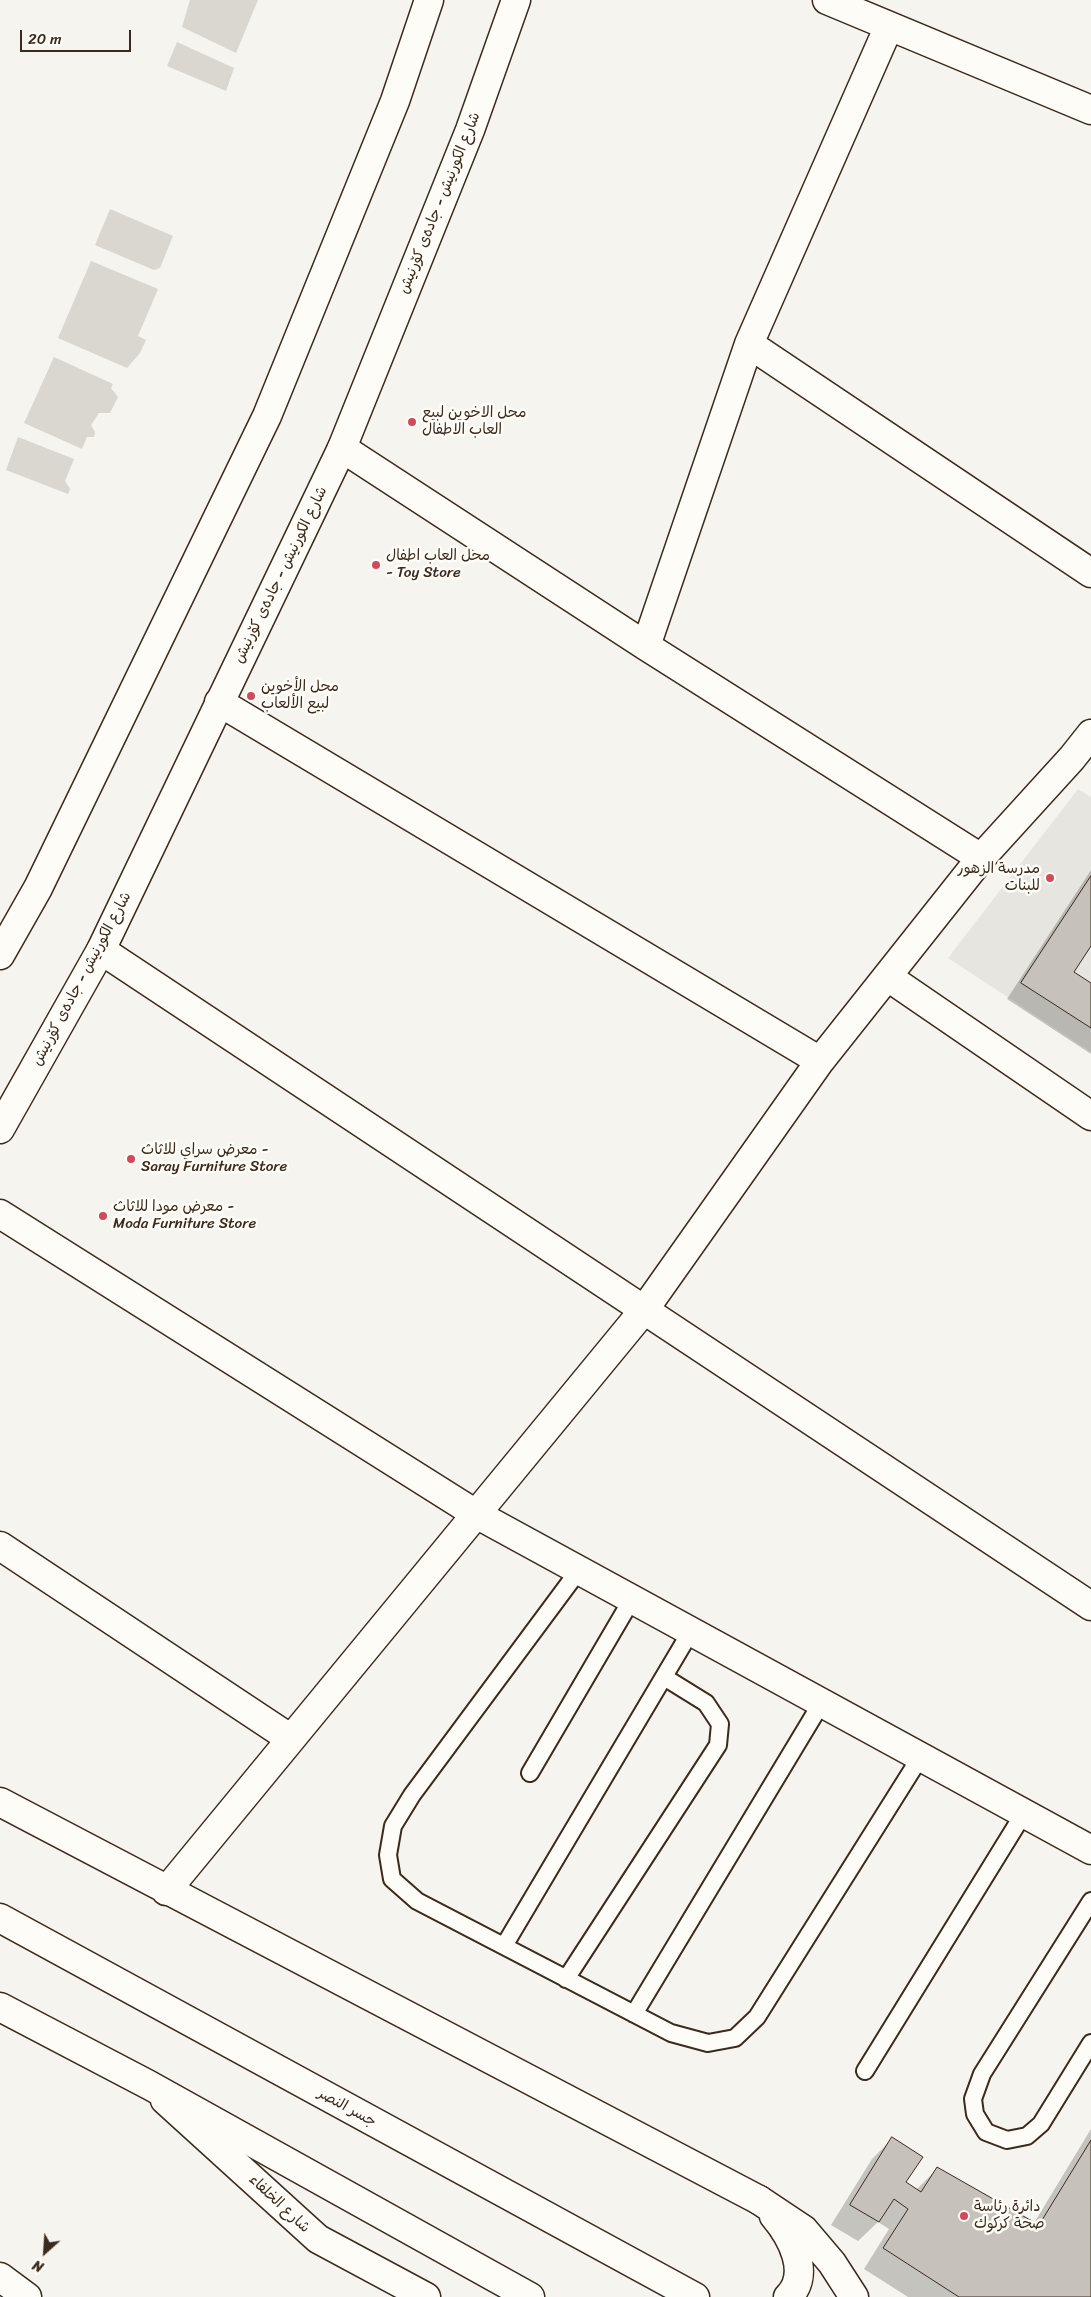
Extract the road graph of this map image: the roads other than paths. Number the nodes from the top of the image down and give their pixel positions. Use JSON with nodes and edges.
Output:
{"nodes":[{"id":1,"x":429,"y":0,"type":"edge"},
{"id":2,"x":516,"y":0,"type":"edge"},
{"id":3,"x":827,"y":0,"type":"edge"},
{"id":4,"x":889,"y":26,"type":"junction"},
{"id":5,"x":1091,"y":110,"type":"edge"},
{"id":6,"x":749,"y":344,"type":"junction"},
{"id":7,"x":342,"y":448,"type":"junction"},
{"id":8,"x":1091,"y":573,"type":"edge"},
{"id":9,"x":646,"y":646,"type":"junction"},
{"id":10,"x":219,"y":702,"type":"junction"},
{"id":11,"x":1091,"y":734,"type":"edge"},
{"id":12,"x":1082,"y":764,"type":"edge"},
{"id":13,"x":981,"y":858,"type":"junction"},
{"id":14,"x":101,"y":950,"type":"junction"},
{"id":15,"x":0,"y":956,"type":"edge"},
{"id":16,"x":888,"y":977,"type":"junction"},
{"id":17,"x":820,"y":1061,"type":"junction"},
{"id":18,"x":1091,"y":1116,"type":"edge"},
{"id":19,"x":0,"y":1130,"type":"edge"},
{"id":20,"x":3,"y":1223,"type":"edge"},
{"id":21,"x":644,"y":1310,"type":"junction"},
{"id":22,"x":476,"y":1514,"type":"junction"},
{"id":23,"x":0,"y":1546,"type":"edge"},
{"id":24,"x":579,"y":1570,"type":"junction"},
{"id":25,"x":632,"y":1599,"type":"junction"},
{"id":26,"x":1091,"y":1606,"type":"edge"},
{"id":27,"x":690,"y":1631,"type":"junction"},
{"id":28,"x":664,"y":1677,"type":"junction"},
{"id":29,"x":822,"y":1702,"type":"junction"},
{"id":30,"x":291,"y":1739,"type":"junction"},
{"id":31,"x":921,"y":1756,"type":"junction"},
{"id":32,"x":530,"y":1773,"type":"dead end"},
{"id":33,"x":0,"y":1802,"type":"edge"},
{"id":34,"x":1024,"y":1813,"type":"junction"},
{"id":35,"x":1091,"y":1850,"type":"edge"},
{"id":36,"x":166,"y":1891,"type":"junction"},
{"id":37,"x":1091,"y":1901,"type":"edge"},
{"id":38,"x":0,"y":1918,"type":"edge"},
{"id":39,"x":504,"y":1946,"type":"junction"},
{"id":40,"x":566,"y":1979,"type":"junction"},
{"id":41,"x":0,"y":2007,"type":"edge"},
{"id":42,"x":634,"y":2014,"type":"junction"},
{"id":43,"x":1091,"y":2043,"type":"edge"},
{"id":44,"x":865,"y":2071,"type":"dead end"},
{"id":45,"x":149,"y":2085,"type":"junction"},
{"id":46,"x":760,"y":2200,"type":"junction"},
{"id":47,"x":0,"y":2277,"type":"edge"},
{"id":48,"x":27,"y":2297,"type":"edge"},
{"id":49,"x":426,"y":2297,"type":"edge"},
{"id":50,"x":530,"y":2297,"type":"edge"},
{"id":51,"x":695,"y":2297,"type":"edge"},
{"id":52,"x":788,"y":2297,"type":"edge"},
{"id":53,"x":854,"y":2297,"type":"edge"}],
"edges":[{"from":1,"to":15,"type":"street"},
{"from":2,"to":7,"type":"street","name":"شارع الكورنيش - جادەی کۆرنیش"},
{"from":3,"to":4,"type":"street"},
{"from":4,"to":5,"type":"street"},
{"from":4,"to":6,"type":"street"},
{"from":6,"to":8,"type":"street"},
{"from":6,"to":9,"type":"street"},
{"from":7,"to":9,"type":"street"},
{"from":7,"to":10,"type":"street","name":"شارع الكورنيش - جادەی کۆرنیش"},
{"from":9,"to":13,"type":"street"},
{"from":10,"to":14,"type":"street","name":"شارع الكورنيش - جادەی کۆرنیش"},
{"from":10,"to":17,"type":"street"},
{"from":11,"to":12,"type":"street"},
{"from":12,"to":13,"type":"street"},
{"from":13,"to":16,"type":"street"},
{"from":14,"to":19,"type":"street","name":"شارع الكورنيش - جادەی کۆرنیش"},
{"from":14,"to":21,"type":"street"},
{"from":16,"to":17,"type":"street"},
{"from":16,"to":18,"type":"street"},
{"from":17,"to":21,"type":"street"},
{"from":20,"to":22,"type":"street"},
{"from":21,"to":22,"type":"street"},
{"from":21,"to":26,"type":"street"},
{"from":22,"to":24,"type":"street"},
{"from":22,"to":30,"type":"street"},
{"from":23,"to":30,"type":"street"},
{"from":24,"to":25,"type":"street"},
{"from":24,"to":39,"type":"lane"},
{"from":25,"to":27,"type":"street"},
{"from":25,"to":32,"type":"lane"},
{"from":27,"to":28,"type":"lane"},
{"from":27,"to":29,"type":"street"},
{"from":28,"to":39,"type":"lane"},
{"from":28,"to":40,"type":"lane"},
{"from":29,"to":31,"type":"street"},
{"from":29,"to":42,"type":"lane"},
{"from":30,"to":36,"type":"street"},
{"from":31,"to":34,"type":"street"},
{"from":31,"to":42,"type":"lane"},
{"from":33,"to":36,"type":"street"},
{"from":34,"to":35,"type":"street"},
{"from":34,"to":44,"type":"lane"},
{"from":36,"to":46,"type":"street"},
{"from":37,"to":43,"type":"lane"},
{"from":38,"to":51,"type":"street","name":"جسر النصر"},
{"from":39,"to":40,"type":"lane"},
{"from":40,"to":42,"type":"lane"},
{"from":41,"to":45,"type":"street"},
{"from":45,"to":49,"type":"street","name":"شارع الخلفاء"},
{"from":45,"to":50,"type":"street"},
{"from":46,"to":52,"type":"street"},
{"from":46,"to":53,"type":"street"},
{"from":47,"to":48,"type":"street"}]}
